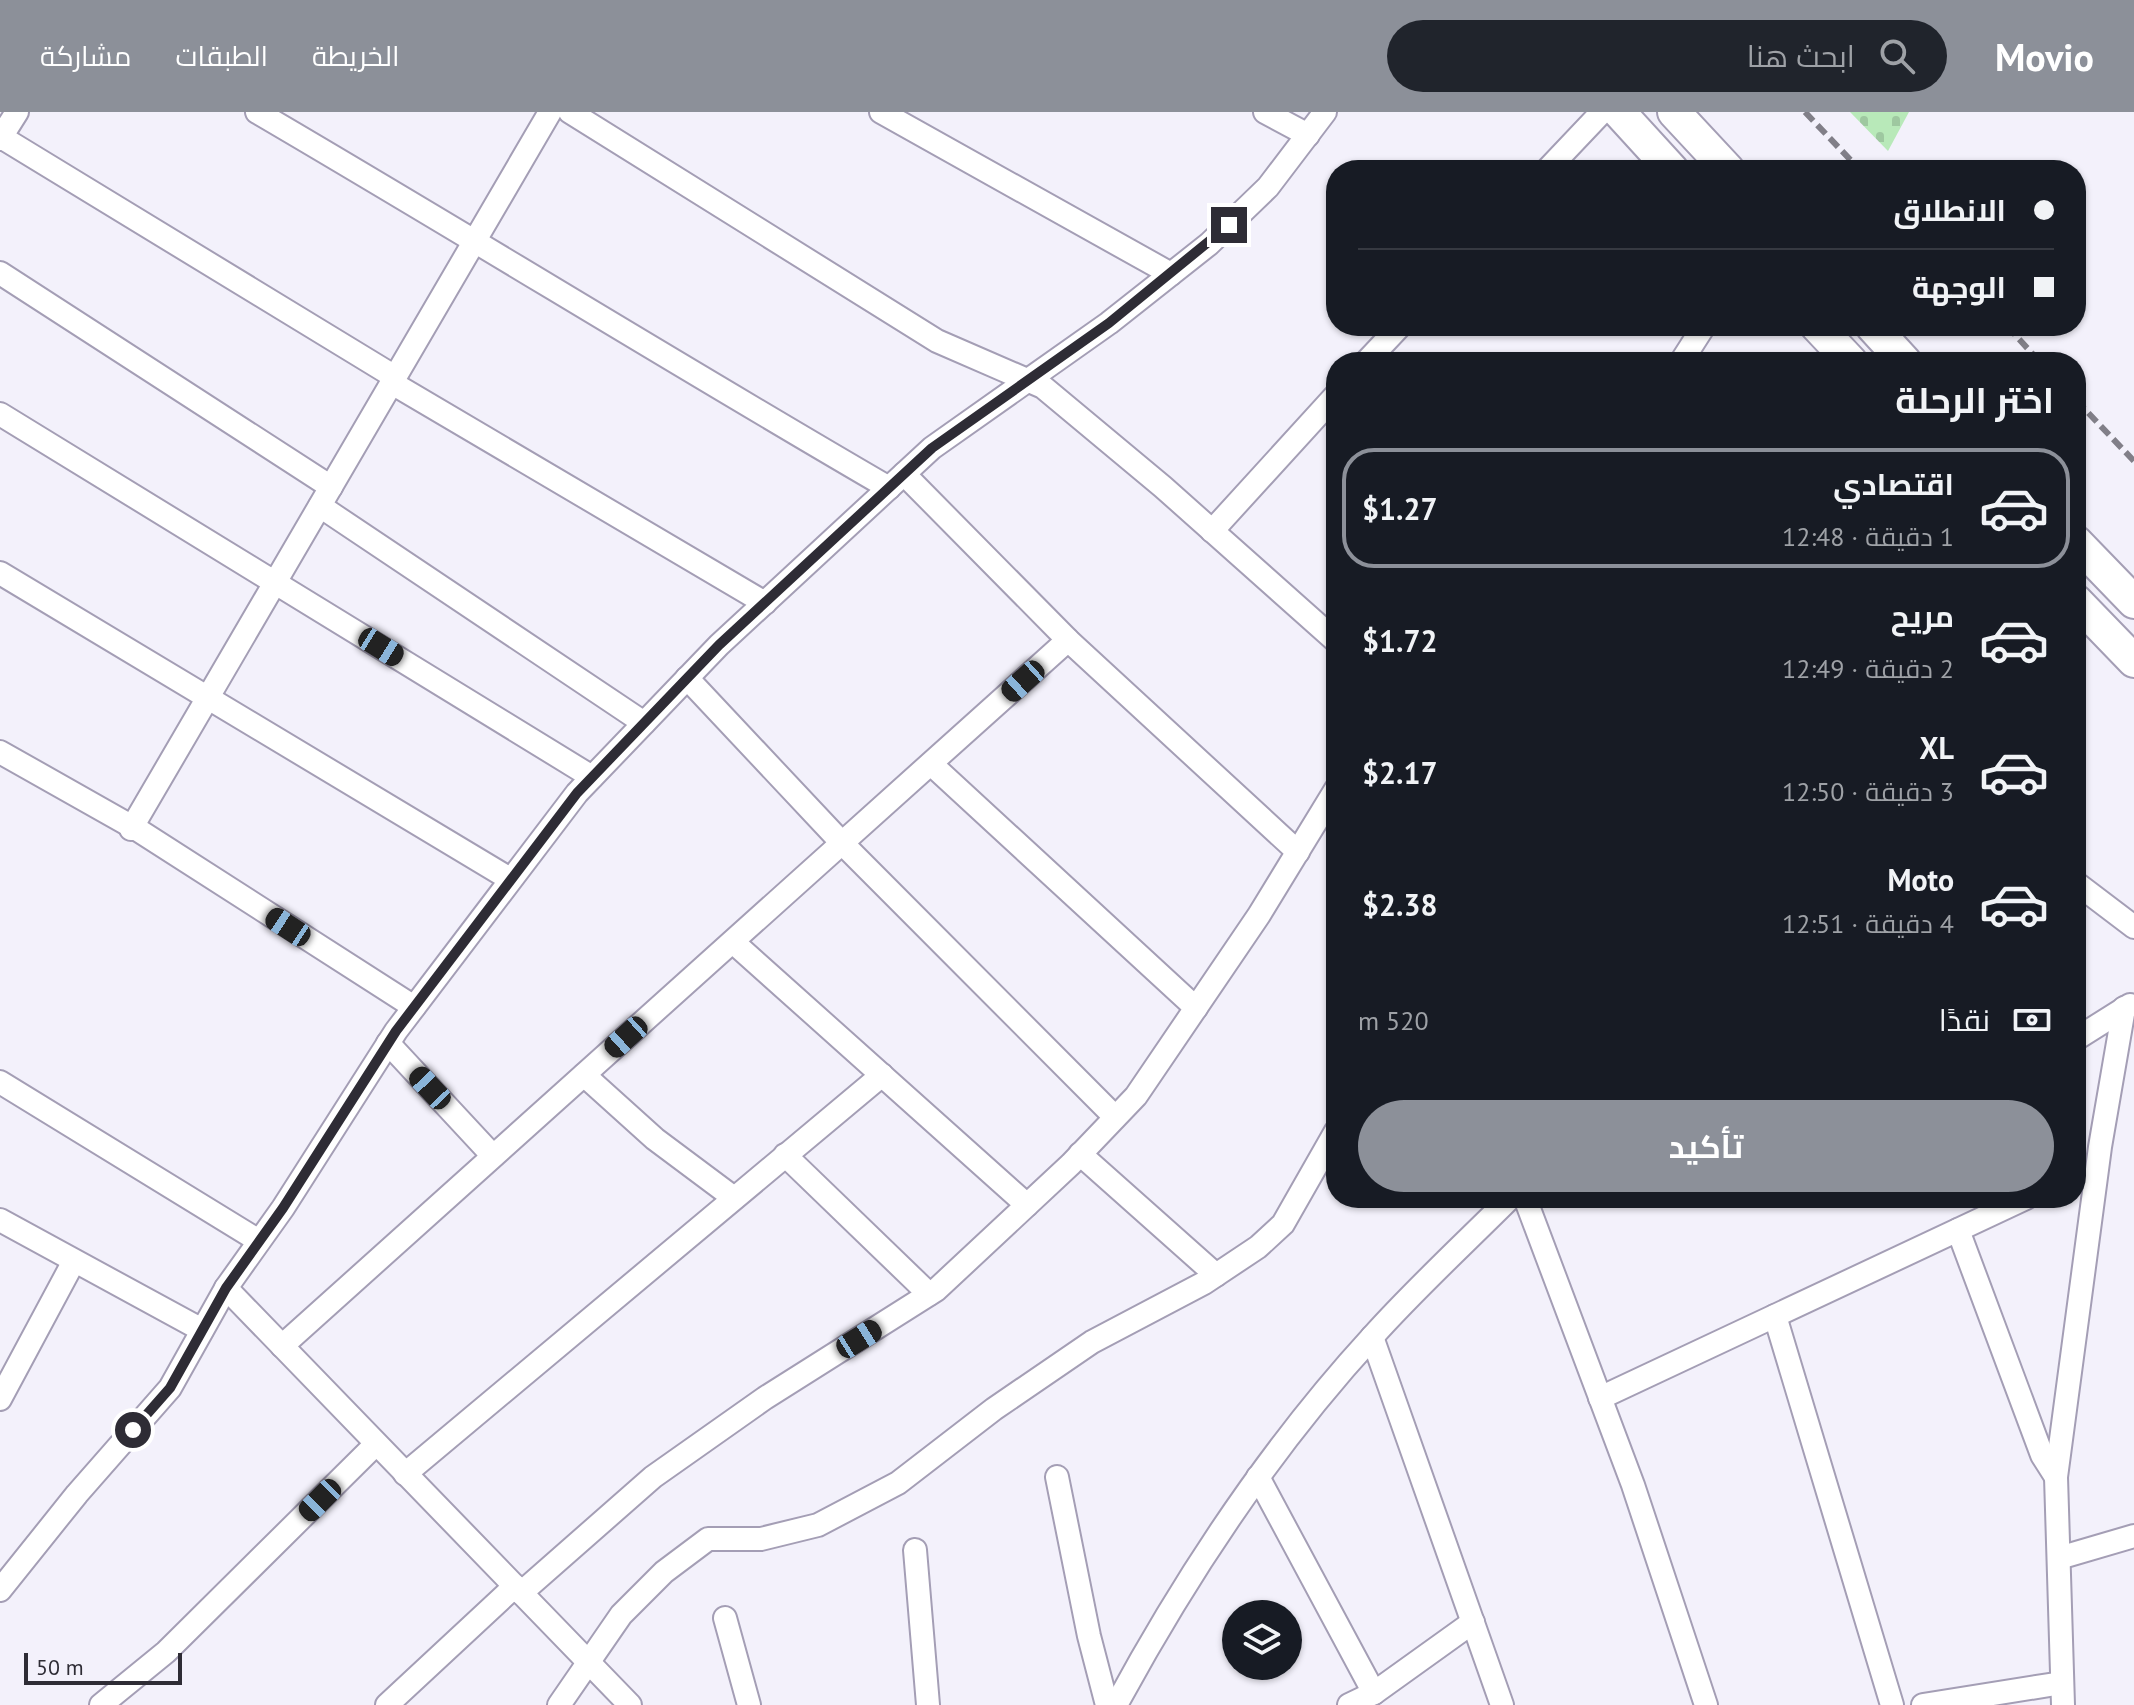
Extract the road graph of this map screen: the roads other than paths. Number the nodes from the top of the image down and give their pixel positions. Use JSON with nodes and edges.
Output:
{"nodes":[{"id":1,"x":17,"y":112,"type":"edge"},
{"id":2,"x":257,"y":112,"type":"edge"},
{"id":3,"x":550,"y":112,"type":"edge"},
{"id":4,"x":570,"y":112,"type":"edge"},
{"id":5,"x":881,"y":112,"type":"edge"},
{"id":6,"x":1265,"y":112,"type":"edge"},
{"id":7,"x":1325,"y":112,"type":"edge"},
{"id":8,"x":1602,"y":112,"type":"edge"},
{"id":9,"x":1619,"y":112,"type":"edge"},
{"id":10,"x":1674,"y":112,"type":"edge"},
{"id":11,"x":1308,"y":135,"type":"junction"},
{"id":12,"x":1,"y":138,"type":"edge"},
{"id":13,"x":1556,"y":160,"type":"edge"},
{"id":14,"x":1663,"y":160,"type":"edge"},
{"id":15,"x":1719,"y":160,"type":"edge"},
{"id":16,"x":474,"y":241,"type":"junction"},
{"id":17,"x":0,"y":273,"type":"edge"},
{"id":18,"x":1171,"y":274,"type":"junction"},
{"id":19,"x":1826,"y":336,"type":"edge"},
{"id":20,"x":1881,"y":336,"type":"edge"},
{"id":21,"x":1842,"y":352,"type":"edge"},
{"id":22,"x":1896,"y":352,"type":"edge"},
{"id":23,"x":1025,"y":379,"type":"junction"},
{"id":24,"x":393,"y":380,"type":"junction"},
{"id":25,"x":1326,"y":406,"type":"edge"},
{"id":26,"x":0,"y":414,"type":"edge"},
{"id":27,"x":896,"y":481,"type":"junction"},
{"id":28,"x":325,"y":496,"type":"junction"},
{"id":29,"x":1212,"y":531,"type":"junction"},
{"id":30,"x":2086,"y":552,"type":"edge"},
{"id":31,"x":0,"y":573,"type":"edge"},
{"id":32,"x":275,"y":583,"type":"junction"},
{"id":33,"x":2134,"y":602,"type":"edge"},
{"id":34,"x":765,"y":603,"type":"junction"},
{"id":35,"x":2086,"y":611,"type":"edge"},
{"id":36,"x":1326,"y":632,"type":"edge"},
{"id":37,"x":1068,"y":640,"type":"junction"},
{"id":38,"x":2134,"y":661,"type":"edge"},
{"id":39,"x":687,"y":678,"type":"junction"},
{"id":40,"x":207,"y":698,"type":"junction"},
{"id":41,"x":644,"y":723,"type":"junction"},
{"id":42,"x":0,"y":752,"type":"edge"},
{"id":43,"x":931,"y":764,"type":"junction"},
{"id":44,"x":592,"y":777,"type":"junction"},
{"id":45,"x":1326,"y":806,"type":"edge"},
{"id":46,"x":131,"y":829,"type":"junction"},
{"id":47,"x":842,"y":843,"type":"junction"},
{"id":48,"x":1298,"y":852,"type":"junction"},
{"id":49,"x":510,"y":879,"type":"junction"},
{"id":50,"x":2086,"y":891,"type":"edge"},
{"id":51,"x":2134,"y":927,"type":"edge"},
{"id":52,"x":733,"y":942,"type":"junction"},
{"id":53,"x":2129,"y":1005,"type":"edge"},
{"id":54,"x":414,"y":1007,"type":"junction"},
{"id":55,"x":1196,"y":1008,"type":"junction"},
{"id":56,"x":2086,"y":1033,"type":"edge"},
{"id":57,"x":388,"y":1043,"type":"junction"},
{"id":58,"x":584,"y":1075,"type":"junction"},
{"id":59,"x":882,"y":1075,"type":"junction"},
{"id":60,"x":0,"y":1082,"type":"edge"},
{"id":61,"x":1115,"y":1117,"type":"junction"},
{"id":62,"x":1326,"y":1149,"type":"edge"},
{"id":63,"x":1080,"y":1154,"type":"junction"},
{"id":64,"x":785,"y":1155,"type":"junction"},
{"id":65,"x":493,"y":1156,"type":"junction"},
{"id":66,"x":2098,"y":1164,"type":"junction"},
{"id":67,"x":2086,"y":1169,"type":"edge"},
{"id":68,"x":734,"y":1198,"type":"junction"},
{"id":69,"x":1027,"y":1205,"type":"junction"},
{"id":70,"x":1500,"y":1208,"type":"edge"},
{"id":71,"x":1529,"y":1208,"type":"edge"},
{"id":72,"x":2005,"y":1208,"type":"edge"},
{"id":73,"x":0,"y":1220,"type":"edge"},
{"id":74,"x":1958,"y":1230,"type":"junction"},
{"id":75,"x":259,"y":1241,"type":"junction"},
{"id":76,"x":74,"y":1261,"type":"junction"},
{"id":77,"x":1216,"y":1275,"type":"junction"},
{"id":78,"x":226,"y":1288,"type":"junction"},
{"id":79,"x":929,"y":1294,"type":"junction"},
{"id":80,"x":1775,"y":1316,"type":"junction"},
{"id":81,"x":202,"y":1330,"type":"junction"},
{"id":82,"x":1372,"y":1337,"type":"junction"},
{"id":83,"x":282,"y":1346,"type":"junction"},
{"id":84,"x":1600,"y":1398,"type":"junction"},
{"id":85,"x":0,"y":1399,"type":"edge"},
{"id":86,"x":376,"y":1444,"type":"junction"},
{"id":87,"x":405,"y":1474,"type":"junction"},
{"id":88,"x":1057,"y":1477,"type":"dead end"},
{"id":89,"x":1258,"y":1477,"type":"junction"},
{"id":90,"x":2056,"y":1477,"type":"junction"},
{"id":91,"x":2134,"y":1536,"type":"edge"},
{"id":92,"x":915,"y":1550,"type":"dead end"},
{"id":93,"x":2059,"y":1558,"type":"junction"},
{"id":94,"x":0,"y":1590,"type":"edge"},
{"id":95,"x":518,"y":1590,"type":"junction"},
{"id":96,"x":725,"y":1618,"type":"dead end"},
{"id":97,"x":1473,"y":1622,"type":"junction"},
{"id":98,"x":589,"y":1663,"type":"junction"},
{"id":99,"x":1374,"y":1693,"type":"junction"},
{"id":100,"x":2062,"y":1694,"type":"edge"},
{"id":101,"x":101,"y":1705,"type":"edge"},
{"id":102,"x":387,"y":1705,"type":"edge"},
{"id":103,"x":559,"y":1705,"type":"edge"},
{"id":104,"x":630,"y":1705,"type":"edge"},
{"id":105,"x":749,"y":1705,"type":"edge"},
{"id":106,"x":928,"y":1705,"type":"edge"},
{"id":107,"x":1107,"y":1705,"type":"edge"},
{"id":108,"x":1116,"y":1705,"type":"edge"},
{"id":109,"x":1349,"y":1705,"type":"edge"},
{"id":110,"x":1502,"y":1705,"type":"edge"},
{"id":111,"x":1706,"y":1705,"type":"edge"},
{"id":112,"x":1892,"y":1705,"type":"edge"},
{"id":113,"x":1923,"y":1705,"type":"edge"}],
"edges":[{"from":1,"to":12,"type":"street"},
{"from":2,"to":16,"type":"street"},
{"from":3,"to":16,"type":"street"},
{"from":4,"to":23,"type":"street"},
{"from":5,"to":18,"type":"street"},
{"from":6,"to":11,"type":"street"},
{"from":7,"to":11,"type":"street"},
{"from":8,"to":13,"type":"street"},
{"from":9,"to":14,"type":"main road"},
{"from":10,"to":15,"type":"main road"},
{"from":11,"to":18,"type":"street"},
{"from":12,"to":24,"type":"street"},
{"from":16,"to":24,"type":"street"},
{"from":16,"to":27,"type":"street"},
{"from":17,"to":28,"type":"street"},
{"from":18,"to":23,"type":"street"},
{"from":19,"to":21,"type":"main road"},
{"from":20,"to":22,"type":"main road"},
{"from":23,"to":27,"type":"street"},
{"from":23,"to":29,"type":"street"},
{"from":24,"to":28,"type":"street"},
{"from":24,"to":34,"type":"street"},
{"from":25,"to":29,"type":"street"},
{"from":26,"to":32,"type":"street"},
{"from":27,"to":34,"type":"street"},
{"from":27,"to":37,"type":"street"},
{"from":28,"to":32,"type":"street"},
{"from":28,"to":41,"type":"street"},
{"from":29,"to":36,"type":"street"},
{"from":30,"to":33,"type":"main road"},
{"from":31,"to":40,"type":"street"},
{"from":32,"to":40,"type":"street"},
{"from":32,"to":44,"type":"street"},
{"from":34,"to":39,"type":"street"},
{"from":35,"to":38,"type":"main road"},
{"from":37,"to":43,"type":"street"},
{"from":37,"to":48,"type":"street"},
{"from":39,"to":41,"type":"street"},
{"from":39,"to":47,"type":"street"},
{"from":40,"to":46,"type":"street"},
{"from":40,"to":49,"type":"street"},
{"from":41,"to":44,"type":"street"},
{"from":42,"to":46,"type":"street"},
{"from":43,"to":47,"type":"street"},
{"from":43,"to":55,"type":"street"},
{"from":44,"to":49,"type":"street"},
{"from":45,"to":48,"type":"street"},
{"from":46,"to":54,"type":"street"},
{"from":47,"to":52,"type":"street"},
{"from":47,"to":61,"type":"street"},
{"from":48,"to":55,"type":"street"},
{"from":49,"to":54,"type":"street"},
{"from":50,"to":51,"type":"street"},
{"from":52,"to":58,"type":"street"},
{"from":52,"to":59,"type":"street"},
{"from":53,"to":56,"type":"street"},
{"from":53,"to":66,"type":"street"},
{"from":54,"to":57,"type":"street"},
{"from":55,"to":61,"type":"street"},
{"from":57,"to":65,"type":"street"},
{"from":57,"to":75,"type":"street"},
{"from":58,"to":65,"type":"street"},
{"from":58,"to":68,"type":"street"},
{"from":59,"to":64,"type":"street"},
{"from":59,"to":69,"type":"street"},
{"from":60,"to":75,"type":"street"},
{"from":61,"to":63,"type":"street"},
{"from":62,"to":77,"type":"street"},
{"from":63,"to":69,"type":"street"},
{"from":63,"to":77,"type":"street"},
{"from":64,"to":68,"type":"street"},
{"from":64,"to":79,"type":"street"},
{"from":65,"to":83,"type":"street"},
{"from":66,"to":67,"type":"street"},
{"from":66,"to":90,"type":"street"},
{"from":68,"to":87,"type":"street"},
{"from":69,"to":79,"type":"street"},
{"from":70,"to":82,"type":"street"},
{"from":71,"to":84,"type":"street"},
{"from":72,"to":74,"type":"street"},
{"from":73,"to":76,"type":"street"},
{"from":74,"to":80,"type":"street"},
{"from":74,"to":90,"type":"street"},
{"from":75,"to":78,"type":"street"},
{"from":76,"to":81,"type":"street"},
{"from":76,"to":85,"type":"street"},
{"from":77,"to":98,"type":"street"},
{"from":78,"to":81,"type":"street"},
{"from":78,"to":83,"type":"street"},
{"from":79,"to":95,"type":"street"},
{"from":80,"to":84,"type":"street"},
{"from":80,"to":112,"type":"street"},
{"from":81,"to":94,"type":"street"},
{"from":82,"to":89,"type":"street"},
{"from":82,"to":97,"type":"street"},
{"from":83,"to":86,"type":"street"},
{"from":84,"to":111,"type":"street"},
{"from":86,"to":87,"type":"street"},
{"from":86,"to":101,"type":"street"},
{"from":87,"to":95,"type":"street"},
{"from":88,"to":107,"type":"street"},
{"from":89,"to":99,"type":"street"},
{"from":89,"to":108,"type":"street"},
{"from":90,"to":93,"type":"street"},
{"from":91,"to":93,"type":"street"},
{"from":92,"to":106,"type":"street"},
{"from":93,"to":100,"type":"street"},
{"from":95,"to":98,"type":"street"},
{"from":95,"to":102,"type":"street"},
{"from":96,"to":105,"type":"street"},
{"from":97,"to":99,"type":"street"},
{"from":97,"to":110,"type":"street"},
{"from":98,"to":103,"type":"street"},
{"from":98,"to":104,"type":"street"},
{"from":99,"to":109,"type":"street"},
{"from":100,"to":113,"type":"street"}]}
